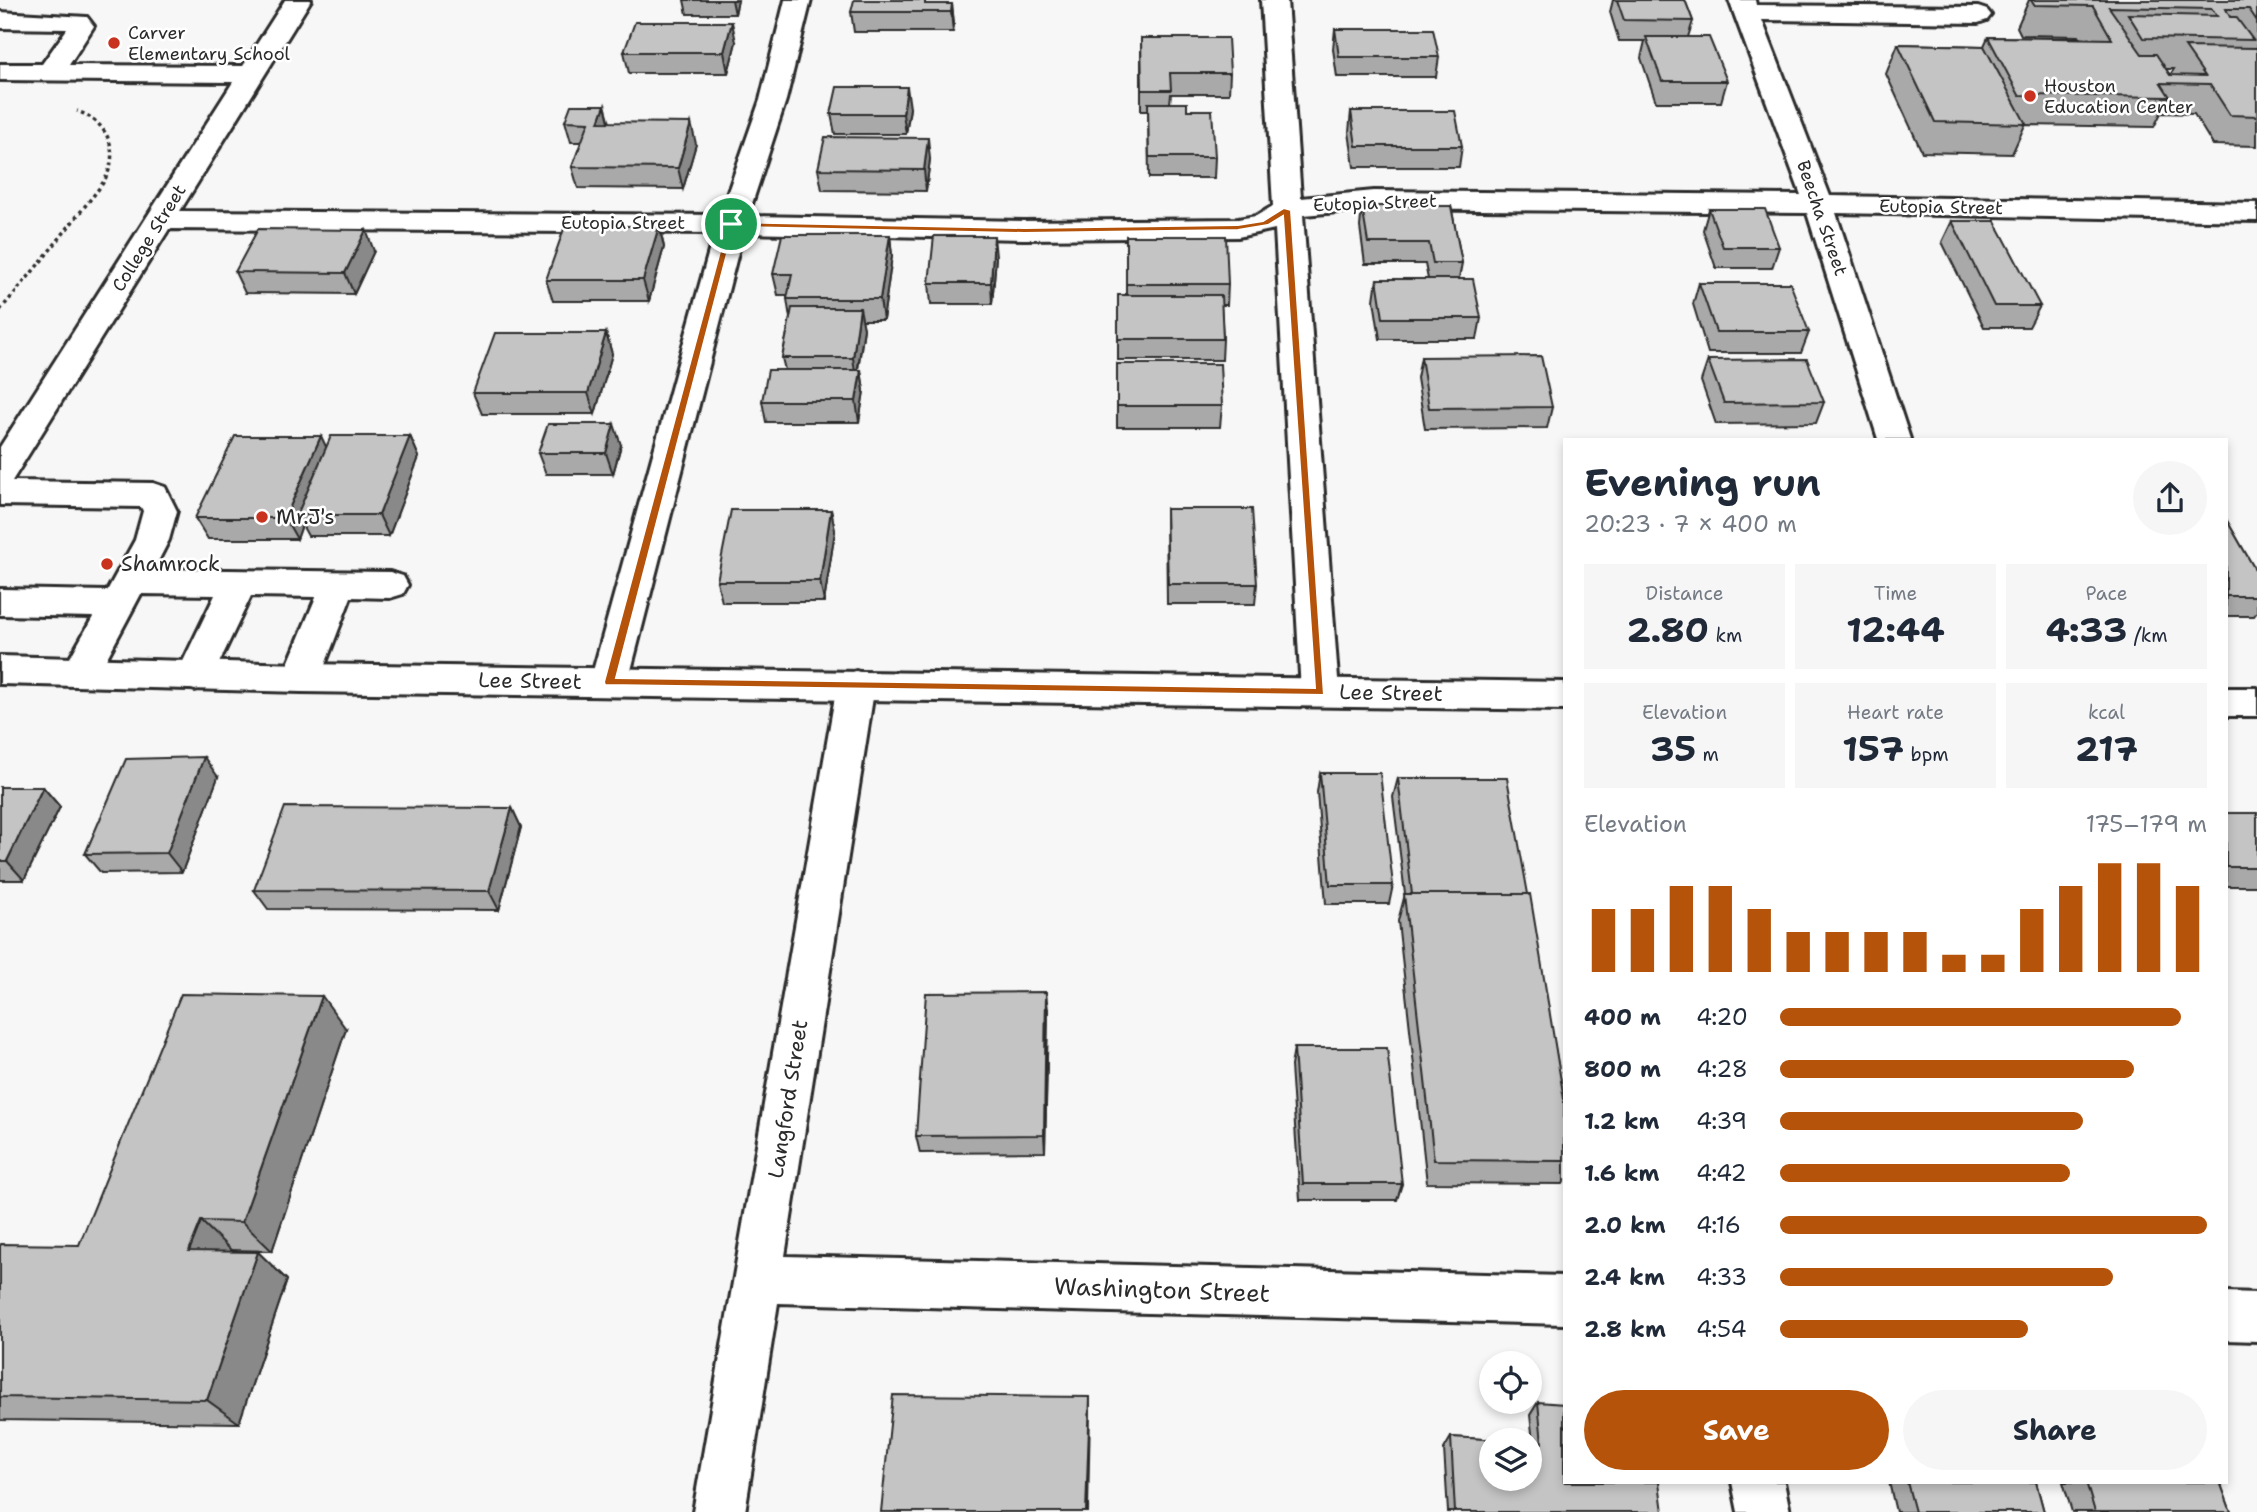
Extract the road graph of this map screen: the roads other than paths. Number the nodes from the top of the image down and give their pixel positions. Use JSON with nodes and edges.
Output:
{"nodes":[{"id":1,"x":298,"y":0,"type":"edge"},
{"id":2,"x":798,"y":0,"type":"edge"},
{"id":3,"x":1273,"y":0,"type":"edge"},
{"id":4,"x":1744,"y":6,"type":"edge"},
{"id":5,"x":1978,"y":15,"type":"dead end"},
{"id":6,"x":0,"y":20,"type":"edge"},
{"id":7,"x":0,"y":72,"type":"edge"},
{"id":8,"x":50,"y":72,"type":"junction"},
{"id":9,"x":252,"y":74,"type":"junction"},
{"id":10,"x":1819,"y":204,"type":"junction"},
{"id":11,"x":1287,"y":210,"type":"junction"},
{"id":12,"x":2257,"y":212,"type":"edge"},
{"id":13,"x":161,"y":220,"type":"junction"},
{"id":14,"x":731,"y":224,"type":"junction"},
{"id":15,"x":1894,"y":438,"type":"edge"},
{"id":16,"x":0,"y":474,"type":"edge"},
{"id":17,"x":0,"y":493,"type":"edge"},
{"id":18,"x":239,"y":583,"type":"junction"},
{"id":19,"x":339,"y":584,"type":"junction"},
{"id":20,"x":390,"y":585,"type":"dead end"},
{"id":21,"x":124,"y":592,"type":"junction"},
{"id":22,"x":0,"y":602,"type":"edge"},
{"id":23,"x":0,"y":670,"type":"edge"},
{"id":24,"x":81,"y":672,"type":"junction"},
{"id":25,"x":195,"y":676,"type":"junction"},
{"id":26,"x":301,"y":678,"type":"junction"},
{"id":27,"x":609,"y":682,"type":"junction"},
{"id":28,"x":856,"y":685,"type":"junction"},
{"id":29,"x":1321,"y":692,"type":"junction"},
{"id":30,"x":1563,"y":696,"type":"edge"},
{"id":31,"x":2228,"y":702,"type":"edge"},
{"id":32,"x":2257,"y":702,"type":"edge"},
{"id":33,"x":759,"y":1279,"type":"junction"},
{"id":34,"x":1563,"y":1300,"type":"edge"},
{"id":35,"x":2228,"y":1316,"type":"edge"},
{"id":36,"x":2257,"y":1317,"type":"edge"},
{"id":37,"x":1758,"y":1484,"type":"edge"},
{"id":38,"x":719,"y":1512,"type":"edge"},
{"id":39,"x":1764,"y":1512,"type":"edge"}],
"edges":[{"from":1,"to":9,"type":"street","name":"College Street"},
{"from":2,"to":14,"type":"street"},
{"from":3,"to":11,"type":"street"},
{"from":4,"to":5,"type":"street"},
{"from":4,"to":10,"type":"street","name":"Beecha Street"},
{"from":6,"to":8,"type":"street"},
{"from":7,"to":8,"type":"street"},
{"from":8,"to":9,"type":"street"},
{"from":9,"to":13,"type":"street","name":"College Street"},
{"from":10,"to":11,"type":"street","name":"Eutopia Street"},
{"from":10,"to":12,"type":"street","name":"Eutopia Street"},
{"from":10,"to":15,"type":"street","name":"Beecha Street"},
{"from":11,"to":14,"type":"street","name":"Eutopia Street"},
{"from":11,"to":29,"type":"street"},
{"from":13,"to":14,"type":"street","name":"Eutopia Street"},
{"from":13,"to":16,"type":"street","name":"College Street"},
{"from":14,"to":27,"type":"street"},
{"from":17,"to":21,"type":"street"},
{"from":18,"to":19,"type":"street"},
{"from":18,"to":21,"type":"street"},
{"from":18,"to":25,"type":"street"},
{"from":19,"to":20,"type":"street"},
{"from":19,"to":26,"type":"street"},
{"from":21,"to":22,"type":"street"},
{"from":21,"to":24,"type":"street"},
{"from":23,"to":24,"type":"street","name":"Lee Street"},
{"from":24,"to":25,"type":"street","name":"Lee Street"},
{"from":25,"to":26,"type":"street","name":"Lee Street"},
{"from":26,"to":27,"type":"street","name":"Lee Street"},
{"from":27,"to":28,"type":"street","name":"Lee Street"},
{"from":28,"to":29,"type":"street","name":"Lee Street"},
{"from":28,"to":33,"type":"street","name":"Langford Street"},
{"from":29,"to":30,"type":"street","name":"Lee Street"},
{"from":31,"to":32,"type":"street"},
{"from":33,"to":34,"type":"street","name":"Washington Street"},
{"from":33,"to":38,"type":"street","name":"Langford Street"},
{"from":35,"to":36,"type":"street"},
{"from":37,"to":39,"type":"street"}]}
